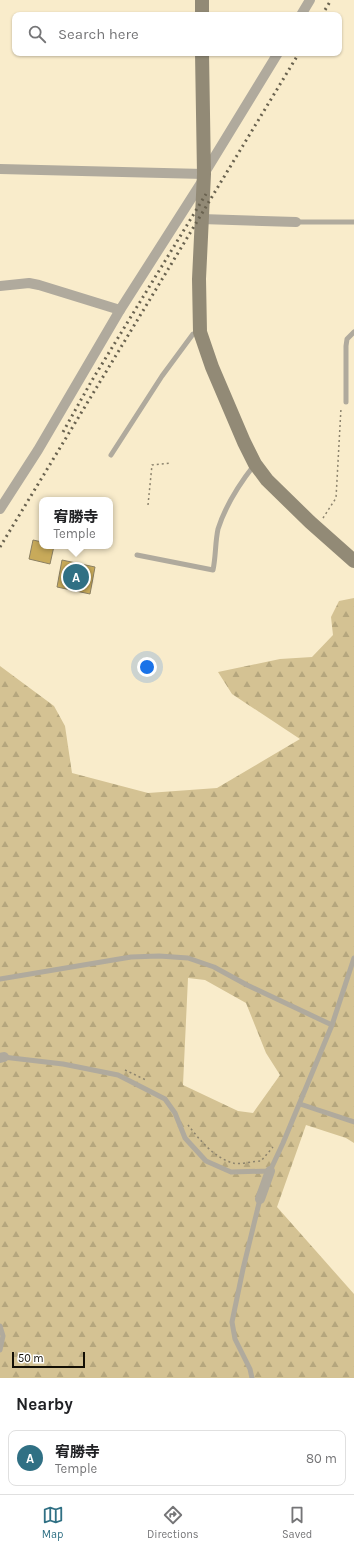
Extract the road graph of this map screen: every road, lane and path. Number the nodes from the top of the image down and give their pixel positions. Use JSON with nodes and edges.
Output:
{"nodes":[{"id":1,"x":202,"y":0,"type":"edge"},
{"id":2,"x":310,"y":0,"type":"edge"},
{"id":3,"x":202,"y":12,"type":"edge"},
{"id":4,"x":303,"y":12,"type":"edge"},
{"id":5,"x":202,"y":56,"type":"edge"},
{"id":6,"x":276,"y":56,"type":"edge"},
{"id":7,"x":0,"y":169,"type":"edge"},
{"id":8,"x":203,"y":177,"type":"junction"},
{"id":9,"x":202,"y":219,"type":"junction"},
{"id":10,"x":296,"y":222,"type":"joint"},
{"id":11,"x":354,"y":222,"type":"edge"},
{"id":12,"x":0,"y":286,"type":"edge"},
{"id":13,"x":120,"y":310,"type":"junction"},
{"id":14,"x":200,"y":332,"type":"junction"},
{"id":15,"x":354,"y":332,"type":"edge"},
{"id":16,"x":346,"y":402,"type":"joint"},
{"id":17,"x":111,"y":455,"type":"dead end"},
{"id":18,"x":171,"y":463,"type":"dead end"},
{"id":19,"x":255,"y":464,"type":"junction"},
{"id":20,"x":148,"y":505,"type":"dead end"},
{"id":21,"x":0,"y":509,"type":"edge"},
{"id":22,"x":316,"y":528,"type":"junction"},
{"id":23,"x":137,"y":555,"type":"dead end"},
{"id":24,"x":354,"y":561,"type":"edge"},
{"id":25,"x":354,"y":958,"type":"edge"},
{"id":26,"x":0,"y":979,"type":"edge"},
{"id":27,"x":332,"y":1025,"type":"junction"},
{"id":28,"x":1,"y":1057,"type":"edge"},
{"id":29,"x":300,"y":1104,"type":"junction"},
{"id":30,"x":354,"y":1122,"type":"edge"},
{"id":31,"x":270,"y":1171,"type":"junction"},
{"id":32,"x":260,"y":1199,"type":"joint"},
{"id":33,"x":0,"y":1326,"type":"edge"},
{"id":34,"x":0,"y":1350,"type":"edge"},
{"id":35,"x":252,"y":1378,"type":"edge"}],
"edges":[{"from":1,"to":3,"type":"street"},
{"from":2,"to":4,"type":"street"},
{"from":5,"to":8,"type":"street"},
{"from":6,"to":8,"type":"street"},
{"from":7,"to":8,"type":"street"},
{"from":8,"to":9,"type":"street"},
{"from":8,"to":13,"type":"street"},
{"from":9,"to":10,"type":"street"},
{"from":9,"to":14,"type":"street"},
{"from":10,"to":11,"type":"lane"},
{"from":12,"to":13,"type":"street"},
{"from":13,"to":21,"type":"street"},
{"from":14,"to":17,"type":"lane"},
{"from":14,"to":19,"type":"street"},
{"from":15,"to":16,"type":"lane"},
{"from":16,"to":22,"type":"path"},
{"from":18,"to":20,"type":"path"},
{"from":19,"to":22,"type":"street"},
{"from":19,"to":23,"type":"lane"},
{"from":22,"to":24,"type":"street"},
{"from":25,"to":27,"type":"lane"},
{"from":26,"to":27,"type":"lane"},
{"from":27,"to":29,"type":"lane"},
{"from":28,"to":31,"type":"lane"},
{"from":29,"to":30,"type":"lane"},
{"from":29,"to":31,"type":"lane"},
{"from":31,"to":32,"type":"street"},
{"from":32,"to":35,"type":"lane"},
{"from":33,"to":34,"type":"lane"}]}
